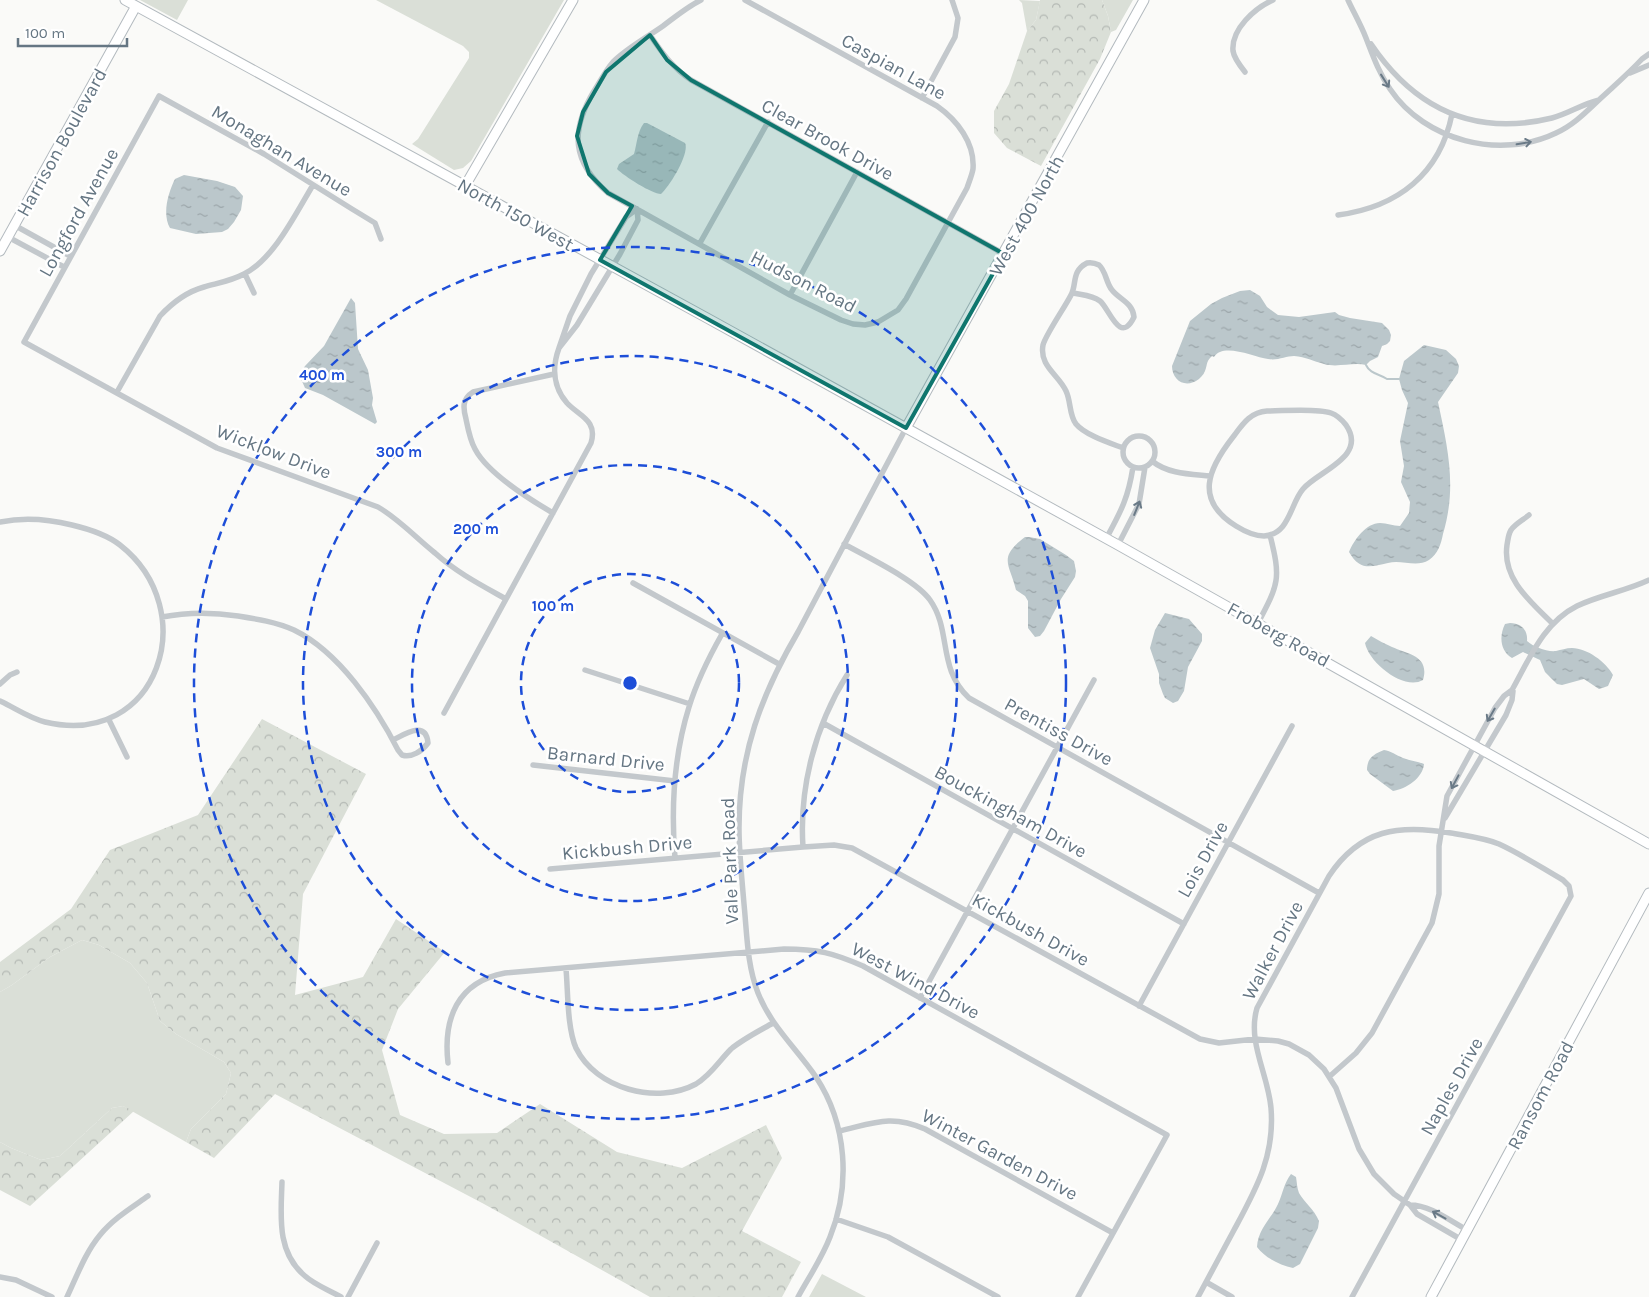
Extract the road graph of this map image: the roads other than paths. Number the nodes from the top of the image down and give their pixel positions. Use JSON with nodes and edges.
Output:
{"nodes":[{"id":1,"x":125,"y":0,"type":"edge"},
{"id":2,"x":573,"y":0,"type":"edge"},
{"id":3,"x":701,"y":0,"type":"edge"},
{"id":4,"x":744,"y":0,"type":"edge"},
{"id":5,"x":952,"y":0,"type":"edge"},
{"id":6,"x":1144,"y":0,"type":"edge"},
{"id":7,"x":1273,"y":0,"type":"edge"},
{"id":8,"x":1348,"y":0,"type":"edge"},
{"id":9,"x":136,"y":6,"type":"junction"},
{"id":10,"x":650,"y":34,"type":"junction"},
{"id":11,"x":1365,"y":36,"type":"junction"},
{"id":12,"x":1649,"y":54,"type":"edge"},
{"id":13,"x":1649,"y":65,"type":"edge"},
{"id":14,"x":1245,"y":72,"type":"dead end"},
{"id":15,"x":1628,"y":74,"type":"junction"},
{"id":16,"x":159,"y":96,"type":"joint"},
{"id":17,"x":922,"y":98,"type":"junction"},
{"id":18,"x":1599,"y":100,"type":"junction"},
{"id":19,"x":1452,"y":114,"type":"junction"},
{"id":20,"x":768,"y":122,"type":"junction"},
{"id":21,"x":1448,"y":134,"type":"junction"},
{"id":22,"x":857,"y":172,"type":"junction"},
{"id":23,"x":313,"y":185,"type":"junction"},
{"id":24,"x":465,"y":186,"type":"junction"},
{"id":25,"x":637,"y":209,"type":"junction"},
{"id":26,"x":1338,"y":215,"type":"dead end"},
{"id":27,"x":948,"y":223,"type":"junction"},
{"id":28,"x":14,"y":225,"type":"junction"},
{"id":29,"x":8,"y":237,"type":"junction"},
{"id":30,"x":381,"y":239,"type":"dead end"},
{"id":31,"x":700,"y":244,"type":"junction"},
{"id":32,"x":0,"y":251,"type":"edge"},
{"id":33,"x":1004,"y":254,"type":"junction"},
{"id":34,"x":70,"y":256,"type":"junction"},
{"id":35,"x":600,"y":260,"type":"junction"},
{"id":36,"x":612,"y":266,"type":"junction"},
{"id":37,"x":64,"y":267,"type":"junction"},
{"id":38,"x":245,"y":274,"type":"junction"},
{"id":39,"x":254,"y":293,"type":"dead end"},
{"id":40,"x":1073,"y":293,"type":"junction"},
{"id":41,"x":790,"y":295,"type":"junction"},
{"id":42,"x":24,"y":342,"type":"joint"},
{"id":43,"x":559,"y":348,"type":"junction"},
{"id":44,"x":554,"y":374,"type":"junction"},
{"id":45,"x":117,"y":392,"type":"junction"},
{"id":46,"x":906,"y":428,"type":"junction"},
{"id":47,"x":1123,"y":448,"type":"junction"},
{"id":48,"x":1152,"y":461,"type":"junction"},
{"id":49,"x":1132,"y":467,"type":"junction"},
{"id":50,"x":1145,"y":467,"type":"junction"},
{"id":51,"x":1210,"y":476,"type":"junction"},
{"id":52,"x":553,"y":513,"type":"junction"},
{"id":53,"x":1529,"y":515,"type":"dead end"},
{"id":54,"x":0,"y":522,"type":"edge"},
{"id":55,"x":1270,"y":535,"type":"junction"},
{"id":56,"x":1106,"y":539,"type":"junction"},
{"id":57,"x":844,"y":544,"type":"junction"},
{"id":58,"x":1118,"y":545,"type":"junction"},
{"id":59,"x":1649,"y":581,"type":"edge"},
{"id":60,"x":633,"y":583,"type":"dead end"},
{"id":61,"x":506,"y":599,"type":"junction"},
{"id":62,"x":162,"y":617,"type":"junction"},
{"id":63,"x":1258,"y":623,"type":"junction"},
{"id":64,"x":1552,"y":624,"type":"junction"},
{"id":65,"x":722,"y":634,"type":"junction"},
{"id":66,"x":779,"y":664,"type":"junction"},
{"id":67,"x":585,"y":670,"type":"dead end"},
{"id":68,"x":17,"y":672,"type":"dead end"},
{"id":69,"x":847,"y":676,"type":"dead end"},
{"id":70,"x":1094,"y":680,"type":"dead end"},
{"id":71,"x":0,"y":684,"type":"edge"},
{"id":72,"x":1512,"y":691,"type":"junction"},
{"id":73,"x":0,"y":701,"type":"edge"},
{"id":74,"x":690,"y":704,"type":"junction"},
{"id":75,"x":444,"y":713,"type":"dead end"},
{"id":76,"x":109,"y":720,"type":"junction"},
{"id":77,"x":823,"y":724,"type":"junction"},
{"id":78,"x":1292,"y":726,"type":"dead end"},
{"id":79,"x":393,"y":740,"type":"junction"},
{"id":80,"x":1474,"y":744,"type":"junction"},
{"id":81,"x":1057,"y":747,"type":"junction"},
{"id":82,"x":1486,"y":751,"type":"junction"},
{"id":83,"x":127,"y":757,"type":"dead end"},
{"id":84,"x":533,"y":765,"type":"dead end"},
{"id":85,"x":675,"y":781,"type":"junction"},
{"id":86,"x":1443,"y":822,"type":"junction"},
{"id":87,"x":1013,"y":829,"type":"junction"},
{"id":88,"x":1441,"y":831,"type":"junction"},
{"id":89,"x":1228,"y":842,"type":"junction"},
{"id":90,"x":1649,"y":844,"type":"edge"},
{"id":91,"x":803,"y":847,"type":"junction"},
{"id":92,"x":740,"y":853,"type":"junction"},
{"id":93,"x":675,"y":858,"type":"junction"},
{"id":94,"x":550,"y":869,"type":"dead end"},
{"id":95,"x":1570,"y":888,"type":"joint"},
{"id":96,"x":1319,"y":893,"type":"junction"},
{"id":97,"x":1649,"y":893,"type":"edge"},
{"id":98,"x":968,"y":911,"type":"junction"},
{"id":99,"x":1184,"y":924,"type":"junction"},
{"id":100,"x":748,"y":952,"type":"junction"},
{"id":101,"x":566,"y":968,"type":"junction"},
{"id":102,"x":920,"y":998,"type":"junction"},
{"id":103,"x":1139,"y":1006,"type":"junction"},
{"id":104,"x":773,"y":1023,"type":"junction"},
{"id":105,"x":1255,"y":1039,"type":"junction"},
{"id":106,"x":448,"y":1063,"type":"dead end"},
{"id":107,"x":1330,"y":1076,"type":"junction"},
{"id":108,"x":839,"y":1132,"type":"junction"},
{"id":109,"x":282,"y":1182,"type":"dead end"},
{"id":110,"x":148,"y":1196,"type":"dead end"},
{"id":111,"x":1408,"y":1203,"type":"junction"},
{"id":112,"x":836,"y":1220,"type":"junction"},
{"id":113,"x":1467,"y":1230,"type":"junction"},
{"id":114,"x":1113,"y":1233,"type":"junction"},
{"id":115,"x":1462,"y":1240,"type":"junction"},
{"id":116,"x":377,"y":1243,"type":"dead end"},
{"id":117,"x":0,"y":1277,"type":"edge"},
{"id":118,"x":1206,"y":1282,"type":"junction"},
{"id":119,"x":52,"y":1297,"type":"edge"},
{"id":120,"x":67,"y":1297,"type":"edge"},
{"id":121,"x":341,"y":1297,"type":"edge"},
{"id":122,"x":348,"y":1297,"type":"edge"},
{"id":123,"x":798,"y":1297,"type":"edge"},
{"id":124,"x":998,"y":1297,"type":"edge"},
{"id":125,"x":1078,"y":1297,"type":"edge"},
{"id":126,"x":1198,"y":1297,"type":"edge"},
{"id":127,"x":1232,"y":1297,"type":"edge"},
{"id":128,"x":1352,"y":1297,"type":"edge"},
{"id":129,"x":1431,"y":1297,"type":"edge"}],
"edges":[{"from":1,"to":9,"type":"main road","name":"North 150 West"},
{"from":2,"to":24,"type":"main road"},
{"from":3,"to":10,"type":"street","name":"Hudson Road"},
{"from":4,"to":17,"type":"street","name":"Caspian Lane"},
{"from":5,"to":17,"type":"street"},
{"from":6,"to":33,"type":"main road","name":"West 400 North"},
{"from":7,"to":14,"type":"street"},
{"from":8,"to":11,"type":"street"},
{"from":9,"to":24,"type":"main road","name":"North 150 West"},
{"from":9,"to":28,"type":"main road","name":"Harrison Boulevard"},
{"from":10,"to":20,"type":"street","name":"Clear Brook Drive"},
{"from":10,"to":25,"type":"street","name":"Hudson Road"},
{"from":11,"to":19,"type":"street"},
{"from":11,"to":21,"type":"street","one_way":true},
{"from":12,"to":15,"type":"street"},
{"from":13,"to":15,"type":"street"},
{"from":15,"to":18,"type":"street"},
{"from":16,"to":23,"type":"street","name":"Monaghan Avenue"},
{"from":16,"to":34,"type":"street","name":"Longford Avenue"},
{"from":17,"to":27,"type":"street","name":"Caspian Lane"},
{"from":18,"to":19,"type":"street"},
{"from":21,"to":18,"type":"street","one_way":true},
{"from":19,"to":21,"type":"street"},
{"from":20,"to":22,"type":"street","name":"Clear Brook Drive"},
{"from":20,"to":31,"type":"street"},
{"from":21,"to":26,"type":"street"},
{"from":22,"to":27,"type":"street","name":"Clear Brook Drive"},
{"from":22,"to":41,"type":"street"},
{"from":23,"to":30,"type":"street","name":"Monaghan Avenue"},
{"from":23,"to":38,"type":"street"},
{"from":24,"to":35,"type":"main road","name":"North 150 West"},
{"from":25,"to":31,"type":"street","name":"Hudson Road"},
{"from":25,"to":35,"type":"street"},
{"from":25,"to":36,"type":"street"},
{"from":27,"to":33,"type":"street","name":"Clear Brook Drive"},
{"from":27,"to":41,"type":"street","name":"Hudson Road"},
{"from":28,"to":29,"type":"main road","name":"Harrison Boulevard"},
{"from":28,"to":34,"type":"street"},
{"from":29,"to":32,"type":"main road","name":"Harrison Boulevard"},
{"from":29,"to":37,"type":"street"},
{"from":31,"to":41,"type":"street","name":"Hudson Road"},
{"from":33,"to":46,"type":"main road","name":"West 400 North"},
{"from":34,"to":37,"type":"street","name":"Longford Avenue"},
{"from":35,"to":36,"type":"main road","name":"North 150 West"},
{"from":35,"to":43,"type":"street"},
{"from":36,"to":43,"type":"street"},
{"from":36,"to":46,"type":"main road","name":"North 150 West"},
{"from":37,"to":42,"type":"street","name":"Longford Avenue"},
{"from":38,"to":39,"type":"street"},
{"from":38,"to":45,"type":"street"},
{"from":40,"to":40,"type":"street"},
{"from":40,"to":47,"type":"street"},
{"from":42,"to":45,"type":"street","name":"Wicklow Drive"},
{"from":43,"to":44,"type":"street"},
{"from":44,"to":52,"type":"street"},
{"from":44,"to":52,"type":"street"},
{"from":45,"to":61,"type":"street","name":"Wicklow Drive"},
{"from":46,"to":56,"type":"main road","name":"Froberg Road"},
{"from":46,"to":57,"type":"street","name":"Vale Park Road"},
{"from":47,"to":48,"type":"street"},
{"from":47,"to":49,"type":"street"},
{"from":48,"to":50,"type":"street"},
{"from":48,"to":51,"type":"street"},
{"from":49,"to":50,"type":"street"},
{"from":49,"to":56,"type":"street"},
{"from":58,"to":50,"type":"street","one_way":true},
{"from":51,"to":55,"type":"street"},
{"from":51,"to":55,"type":"street"},
{"from":52,"to":61,"type":"street"},
{"from":53,"to":64,"type":"street"},
{"from":54,"to":62,"type":"street"},
{"from":55,"to":63,"type":"street"},
{"from":56,"to":58,"type":"main road","name":"Froberg Road"},
{"from":57,"to":66,"type":"street","name":"Vale Park Road"},
{"from":57,"to":81,"type":"street","name":"Prentiss Drive"},
{"from":58,"to":63,"type":"main road","name":"Froberg Road"},
{"from":59,"to":64,"type":"street"},
{"from":60,"to":65,"type":"street"},
{"from":61,"to":75,"type":"street"},
{"from":62,"to":76,"type":"street"},
{"from":62,"to":79,"type":"street"},
{"from":63,"to":80,"type":"main road","name":"Froberg Road"},
{"from":64,"to":72,"type":"street"},
{"from":65,"to":66,"type":"street"},
{"from":65,"to":74,"type":"street"},
{"from":66,"to":92,"type":"street","name":"Vale Park Road"},
{"from":67,"to":74,"type":"street"},
{"from":68,"to":71,"type":"street"},
{"from":69,"to":77,"type":"street"},
{"from":70,"to":81,"type":"street"},
{"from":72,"to":80,"type":"street","one_way":true},
{"from":72,"to":82,"type":"street"},
{"from":73,"to":76,"type":"street"},
{"from":74,"to":85,"type":"street"},
{"from":76,"to":83,"type":"street"},
{"from":77,"to":87,"type":"street","name":"Bouckingham Drive"},
{"from":77,"to":91,"type":"street"},
{"from":78,"to":89,"type":"street","name":"Lois Drive"},
{"from":79,"to":79,"type":"street"},
{"from":80,"to":82,"type":"main road","name":"Froberg Road"},
{"from":80,"to":86,"type":"street","one_way":true},
{"from":81,"to":87,"type":"street"},
{"from":81,"to":89,"type":"street","name":"Prentiss Drive"},
{"from":82,"to":86,"type":"street"},
{"from":82,"to":90,"type":"main road","name":"Froberg Road"},
{"from":84,"to":85,"type":"street","name":"Barnard Drive"},
{"from":85,"to":93,"type":"street"},
{"from":86,"to":88,"type":"street"},
{"from":87,"to":98,"type":"street"},
{"from":87,"to":99,"type":"street","name":"Bouckingham Drive"},
{"from":88,"to":95,"type":"street","name":"Walker Drive"},
{"from":88,"to":96,"type":"street","name":"Walker Drive"},
{"from":88,"to":107,"type":"street"},
{"from":89,"to":96,"type":"street","name":"Prentiss Drive"},
{"from":89,"to":99,"type":"street","name":"Lois Drive"},
{"from":91,"to":92,"type":"street","name":"Kickbush Drive"},
{"from":91,"to":98,"type":"street","name":"Kickbush Drive"},
{"from":92,"to":93,"type":"street","name":"Kickbush Drive"},
{"from":92,"to":100,"type":"street","name":"Vale Park Road"},
{"from":93,"to":94,"type":"street","name":"Kickbush Drive"},
{"from":95,"to":111,"type":"street","name":"Naples Drive"},
{"from":96,"to":105,"type":"street","name":"Walker Drive"},
{"from":97,"to":113,"type":"main road","name":"Ransom Road"},
{"from":98,"to":102,"type":"street"},
{"from":98,"to":103,"type":"street","name":"Kickbush Drive"},
{"from":99,"to":103,"type":"street","name":"Lois Drive"},
{"from":100,"to":101,"type":"street","name":"West Wind Drive"},
{"from":100,"to":102,"type":"street","name":"West Wind Drive"},
{"from":100,"to":104,"type":"street","name":"Vale Park Road"},
{"from":101,"to":104,"type":"street"},
{"from":101,"to":106,"type":"street","name":"West Wind Drive"},
{"from":102,"to":114,"type":"street","name":"West Wind Drive"},
{"from":103,"to":105,"type":"street","name":"Kickbush Drive"},
{"from":104,"to":108,"type":"street","name":"Vale Park Road"},
{"from":105,"to":107,"type":"street","name":"Kickbush Drive"},
{"from":105,"to":118,"type":"street","name":"Walker Drive"},
{"from":107,"to":111,"type":"street","name":"Kickbush Drive"},
{"from":108,"to":112,"type":"street","name":"Vale Park Road"},
{"from":108,"to":114,"type":"street","name":"Winter Garden Drive"},
{"from":109,"to":121,"type":"street"},
{"from":110,"to":120,"type":"street"},
{"from":113,"to":111,"type":"street","name":"Kickbush Drive","one_way":true},
{"from":111,"to":115,"type":"street","name":"Kickbush Drive"},
{"from":111,"to":128,"type":"street","name":"Naples Drive"},
{"from":112,"to":123,"type":"street","name":"Vale Park Road"},
{"from":112,"to":124,"type":"street"},
{"from":113,"to":115,"type":"main road","name":"Ransom Road"},
{"from":114,"to":125,"type":"street"},
{"from":115,"to":129,"type":"main road","name":"Ransom Road"},
{"from":116,"to":122,"type":"street"},
{"from":117,"to":119,"type":"street"},
{"from":118,"to":126,"type":"street","name":"Walker Drive"},
{"from":118,"to":127,"type":"street"}]}
